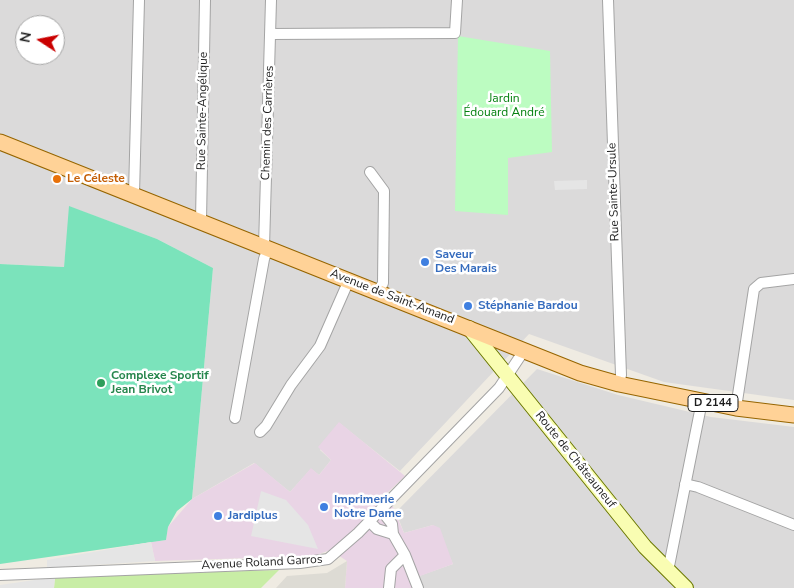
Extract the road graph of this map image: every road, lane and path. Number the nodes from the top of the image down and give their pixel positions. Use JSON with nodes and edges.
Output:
{"nodes":[{"id":1,"x":139,"y":0,"type":"edge"},
{"id":2,"x":205,"y":0,"type":"edge"},
{"id":3,"x":271,"y":0,"type":"edge"},
{"id":4,"x":458,"y":0,"type":"edge"},
{"id":5,"x":608,"y":0,"type":"edge"},
{"id":6,"x":270,"y":34,"type":"junction"},
{"id":7,"x":0,"y":142,"type":"edge"},
{"id":8,"x":370,"y":172,"type":"dead end"},
{"id":9,"x":134,"y":194,"type":"junction"},
{"id":10,"x":201,"y":221,"type":"junction"},
{"id":11,"x":266,"y":248,"type":"junction"},
{"id":12,"x":794,"y":279,"type":"edge"},
{"id":13,"x":348,"y":280,"type":"junction"},
{"id":14,"x":379,"y":291,"type":"junction"},
{"id":15,"x":469,"y":328,"type":"junction"},
{"id":16,"x":523,"y":352,"type":"junction"},
{"id":17,"x":507,"y":378,"type":"junction"},
{"id":18,"x":619,"y":384,"type":"junction"},
{"id":19,"x":702,"y":401,"type":"junction"},
{"id":20,"x":736,"y":408,"type":"junction"},
{"id":21,"x":794,"y":415,"type":"edge"},
{"id":22,"x":235,"y":418,"type":"dead end"},
{"id":23,"x":260,"y":432,"type":"dead end"},
{"id":24,"x":685,"y":484,"type":"junction"},
{"id":25,"x":381,"y":510,"type":"junction"},
{"id":26,"x":370,"y":521,"type":"junction"},
{"id":27,"x":794,"y":525,"type":"edge"},
{"id":28,"x":393,"y":534,"type":"junction"},
{"id":29,"x":405,"y":556,"type":"junction"},
{"id":30,"x":668,"y":571,"type":"junction"},
{"id":31,"x":0,"y":575,"type":"edge"},
{"id":32,"x":388,"y":588,"type":"edge"},
{"id":33,"x":418,"y":588,"type":"edge"},
{"id":34,"x":686,"y":588,"type":"edge"}],
"edges":[{"from":1,"to":9,"type":"street"},
{"from":2,"to":10,"type":"street","name":"Rue Sainte-Angélique"},
{"from":3,"to":6,"type":"street","name":"Chemin des Carrières"},
{"from":4,"to":6,"type":"street"},
{"from":5,"to":18,"type":"street","name":"Rue Sainte-Ursule"},
{"from":6,"to":11,"type":"street","name":"Chemin des Carrières"},
{"from":7,"to":9,"type":"main road","name":"Avenue de Saint-Amand"},
{"from":8,"to":14,"type":"street"},
{"from":9,"to":10,"type":"main road","name":"Avenue de Saint-Amand"},
{"from":10,"to":11,"type":"main road","name":"Avenue de Saint-Amand"},
{"from":11,"to":13,"type":"main road","name":"Avenue de Saint-Amand"},
{"from":11,"to":22,"type":"street","name":"Chemin des Carrières"},
{"from":12,"to":20,"type":"street"},
{"from":13,"to":14,"type":"main road","name":"Avenue de Saint-Amand"},
{"from":13,"to":23,"type":"street"},
{"from":14,"to":15,"type":"main road","name":"Avenue de Saint-Amand"},
{"from":15,"to":16,"type":"main road","name":"Avenue de Saint-Amand","number":"D 2144"},
{"from":15,"to":17,"type":"main road","name":"Route de Châteauneuf"},
{"from":16,"to":17,"type":"street","name":"Avenue Roland Garros"},
{"from":16,"to":18,"type":"main road","name":"Avenue de Saint-Amand","number":"D 2144"},
{"from":17,"to":25,"type":"street","name":"Avenue Roland Garros"},
{"from":17,"to":30,"type":"main road","name":"Route de Châteauneuf"},
{"from":18,"to":19,"type":"main road","name":"Avenue de Saint-Amand","number":"D 2144"},
{"from":19,"to":20,"type":"main road","name":"Avenue de Saint-Amand","number":"D 2144"},
{"from":19,"to":24,"type":"street"},
{"from":20,"to":21,"type":"main road","name":"Avenue de Saint-Amand","number":"D 2144"},
{"from":24,"to":27,"type":"street"},
{"from":24,"to":30,"type":"street"},
{"from":25,"to":26,"type":"street","name":"Avenue Roland Garros"},
{"from":25,"to":28,"type":"street"},
{"from":26,"to":28,"type":"street"},
{"from":26,"to":31,"type":"street","name":"Avenue Roland Garros"},
{"from":28,"to":29,"type":"street"},
{"from":29,"to":32,"type":"street"},
{"from":29,"to":33,"type":"street"},
{"from":30,"to":34,"type":"main road","name":"Route de Châteauneuf"}]}
